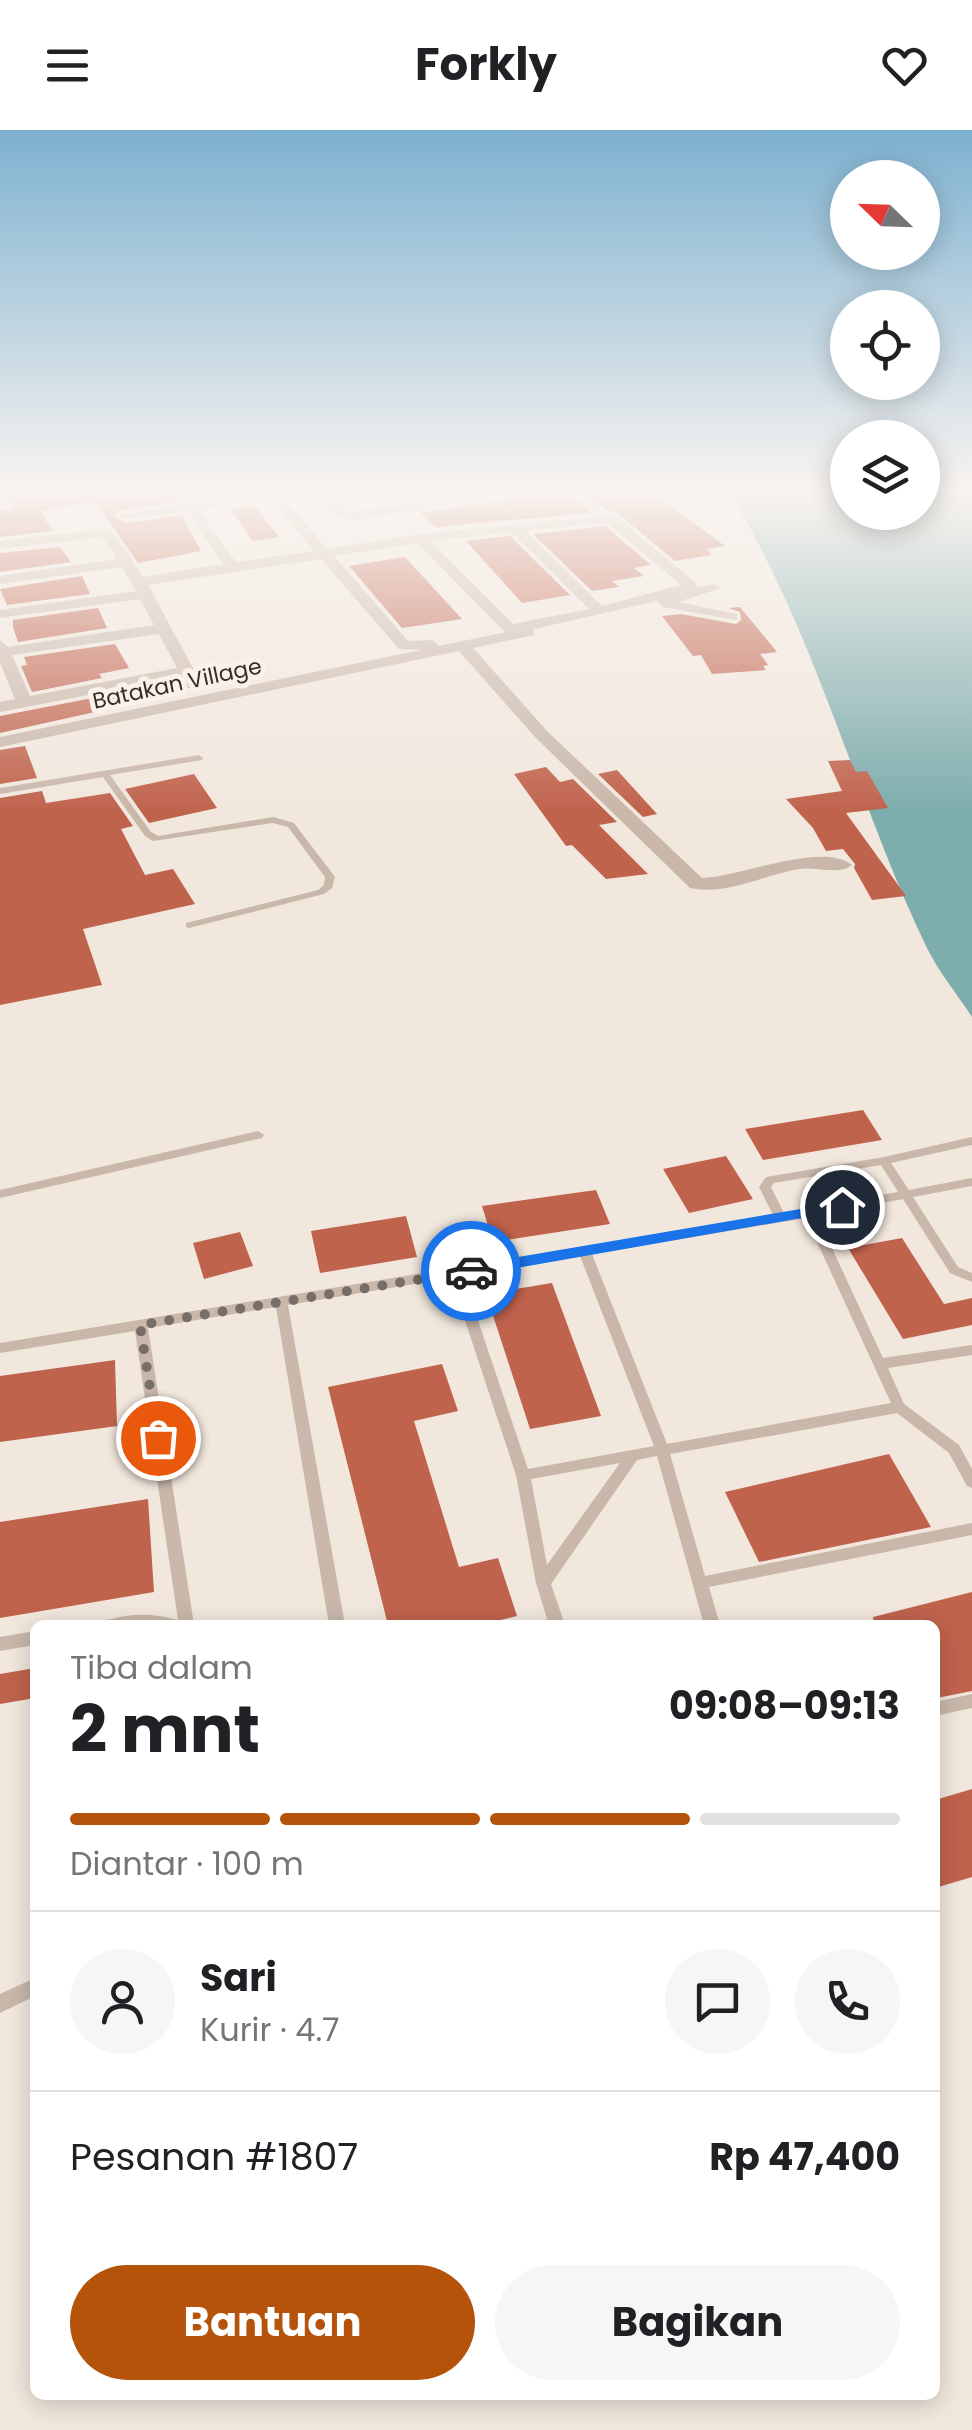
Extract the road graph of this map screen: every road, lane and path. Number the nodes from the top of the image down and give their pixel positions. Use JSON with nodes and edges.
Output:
{"nodes":[{"id":1,"x":96,"y":596,"type":"edge"},
{"id":2,"x":147,"y":596,"type":"edge"},
{"id":3,"x":361,"y":596,"type":"edge"},
{"id":4,"x":480,"y":596,"type":"edge"},
{"id":5,"x":584,"y":596,"type":"edge"},
{"id":6,"x":655,"y":596,"type":"edge"},
{"id":7,"x":686,"y":596,"type":"edge"},
{"id":8,"x":663,"y":603,"type":"junction"},
{"id":9,"x":600,"y":612,"type":"junction"},
{"id":10,"x":0,"y":614,"type":"edge"},
{"id":11,"x":732,"y":617,"type":"dead end"},
{"id":12,"x":166,"y":628,"type":"junction"},
{"id":13,"x":510,"y":630,"type":"junction"},
{"id":14,"x":464,"y":647,"type":"junction"},
{"id":15,"x":1,"y":648,"type":"edge"},
{"id":16,"x":187,"y":674,"type":"junction"},
{"id":17,"x":207,"y":700,"type":"junction"},
{"id":18,"x":24,"y":702,"type":"junction"},
{"id":19,"x":0,"y":707,"type":"edge"},
{"id":20,"x":162,"y":709,"type":"junction"},
{"id":21,"x":0,"y":742,"type":"edge"},
{"id":22,"x":199,"y":758,"type":"dead end"},
{"id":23,"x":106,"y":774,"type":"junction"},
{"id":24,"x":0,"y":791,"type":"edge"},
{"id":25,"x":843,"y":864,"type":"dead end"},
{"id":26,"x":189,"y":925,"type":"dead end"},
{"id":27,"x":258,"y":1135,"type":"dead end"},
{"id":28,"x":972,"y":1140,"type":"edge"},
{"id":29,"x":884,"y":1161,"type":"junction"},
{"id":30,"x":972,"y":1182,"type":"edge"},
{"id":31,"x":905,"y":1193,"type":"junction"},
{"id":32,"x":0,"y":1194,"type":"edge"},
{"id":33,"x":810,"y":1214,"type":"junction"},
{"id":34,"x":780,"y":1218,"type":"junction"},
{"id":35,"x":585,"y":1252,"type":"junction"},
{"id":36,"x":456,"y":1273,"type":"junction"},
{"id":37,"x":972,"y":1278,"type":"edge"},
{"id":38,"x":281,"y":1302,"type":"junction"},
{"id":39,"x":140,"y":1325,"type":"junction"},
{"id":40,"x":0,"y":1348,"type":"edge"},
{"id":41,"x":972,"y":1350,"type":"edge"},
{"id":42,"x":879,"y":1364,"type":"junction"},
{"id":43,"x":899,"y":1407,"type":"junction"},
{"id":44,"x":662,"y":1450,"type":"junction"},
{"id":45,"x":633,"y":1456,"type":"junction"},
{"id":46,"x":524,"y":1474,"type":"junction"},
{"id":47,"x":972,"y":1482,"type":"edge"},
{"id":48,"x":972,"y":1529,"type":"edge"},
{"id":49,"x":700,"y":1583,"type":"junction"},
{"id":50,"x":543,"y":1584,"type":"junction"},
{"id":51,"x":185,"y":1620,"type":"edge"},
{"id":52,"x":336,"y":1620,"type":"edge"},
{"id":53,"x":556,"y":1620,"type":"edge"},
{"id":54,"x":711,"y":1620,"type":"edge"},
{"id":55,"x":30,"y":1639,"type":"edge"},
{"id":56,"x":0,"y":1644,"type":"edge"},
{"id":57,"x":972,"y":1701,"type":"edge"},
{"id":58,"x":940,"y":1708,"type":"edge"},
{"id":59,"x":30,"y":1989,"type":"edge"},
{"id":60,"x":0,"y":2004,"type":"edge"}],
"edges":[{"from":1,"to":10,"type":"street"},
{"from":2,"to":12,"type":"street"},
{"from":3,"to":13,"type":"street"},
{"from":4,"to":13,"type":"street"},
{"from":5,"to":9,"type":"street"},
{"from":6,"to":9,"type":"street"},
{"from":7,"to":8,"type":"street","name":"Batakan Village"},
{"from":8,"to":11,"type":"street"},
{"from":8,"to":14,"type":"street","name":"Batakan Village"},
{"from":9,"to":13,"type":"street"},
{"from":12,"to":15,"type":"street"},
{"from":12,"to":16,"type":"street"},
{"from":14,"to":17,"type":"street","name":"Batakan Village"},
{"from":14,"to":25,"type":"street"},
{"from":15,"to":18,"type":"street"},
{"from":16,"to":17,"type":"street"},
{"from":16,"to":18,"type":"street"},
{"from":16,"to":20,"type":"street"},
{"from":17,"to":20,"type":"street","name":"Batakan Village"},
{"from":18,"to":19,"type":"street"},
{"from":20,"to":21,"type":"street","name":"Batakan Village"},
{"from":22,"to":23,"type":"lane"},
{"from":23,"to":24,"type":"lane"},
{"from":23,"to":26,"type":"lane"},
{"from":27,"to":32,"type":"lane"},
{"from":28,"to":29,"type":"lane"},
{"from":29,"to":31,"type":"lane"},
{"from":29,"to":34,"type":"lane"},
{"from":30,"to":31,"type":"lane"},
{"from":31,"to":33,"type":"lane"},
{"from":31,"to":37,"type":"lane"},
{"from":33,"to":34,"type":"lane"},
{"from":33,"to":42,"type":"lane"},
{"from":34,"to":35,"type":"lane"},
{"from":35,"to":36,"type":"lane"},
{"from":35,"to":44,"type":"lane"},
{"from":36,"to":38,"type":"lane"},
{"from":36,"to":46,"type":"lane"},
{"from":38,"to":39,"type":"lane"},
{"from":38,"to":52,"type":"lane"},
{"from":39,"to":40,"type":"lane"},
{"from":39,"to":51,"type":"lane"},
{"from":41,"to":42,"type":"lane"},
{"from":42,"to":43,"type":"lane"},
{"from":43,"to":44,"type":"lane"},
{"from":43,"to":47,"type":"lane"},
{"from":44,"to":45,"type":"lane"},
{"from":44,"to":49,"type":"lane"},
{"from":45,"to":46,"type":"lane"},
{"from":45,"to":50,"type":"lane"},
{"from":46,"to":50,"type":"lane"},
{"from":48,"to":49,"type":"lane"},
{"from":49,"to":54,"type":"lane"},
{"from":50,"to":53,"type":"lane"},
{"from":55,"to":56,"type":"lane"},
{"from":57,"to":58,"type":"lane"},
{"from":59,"to":60,"type":"lane"}]}
